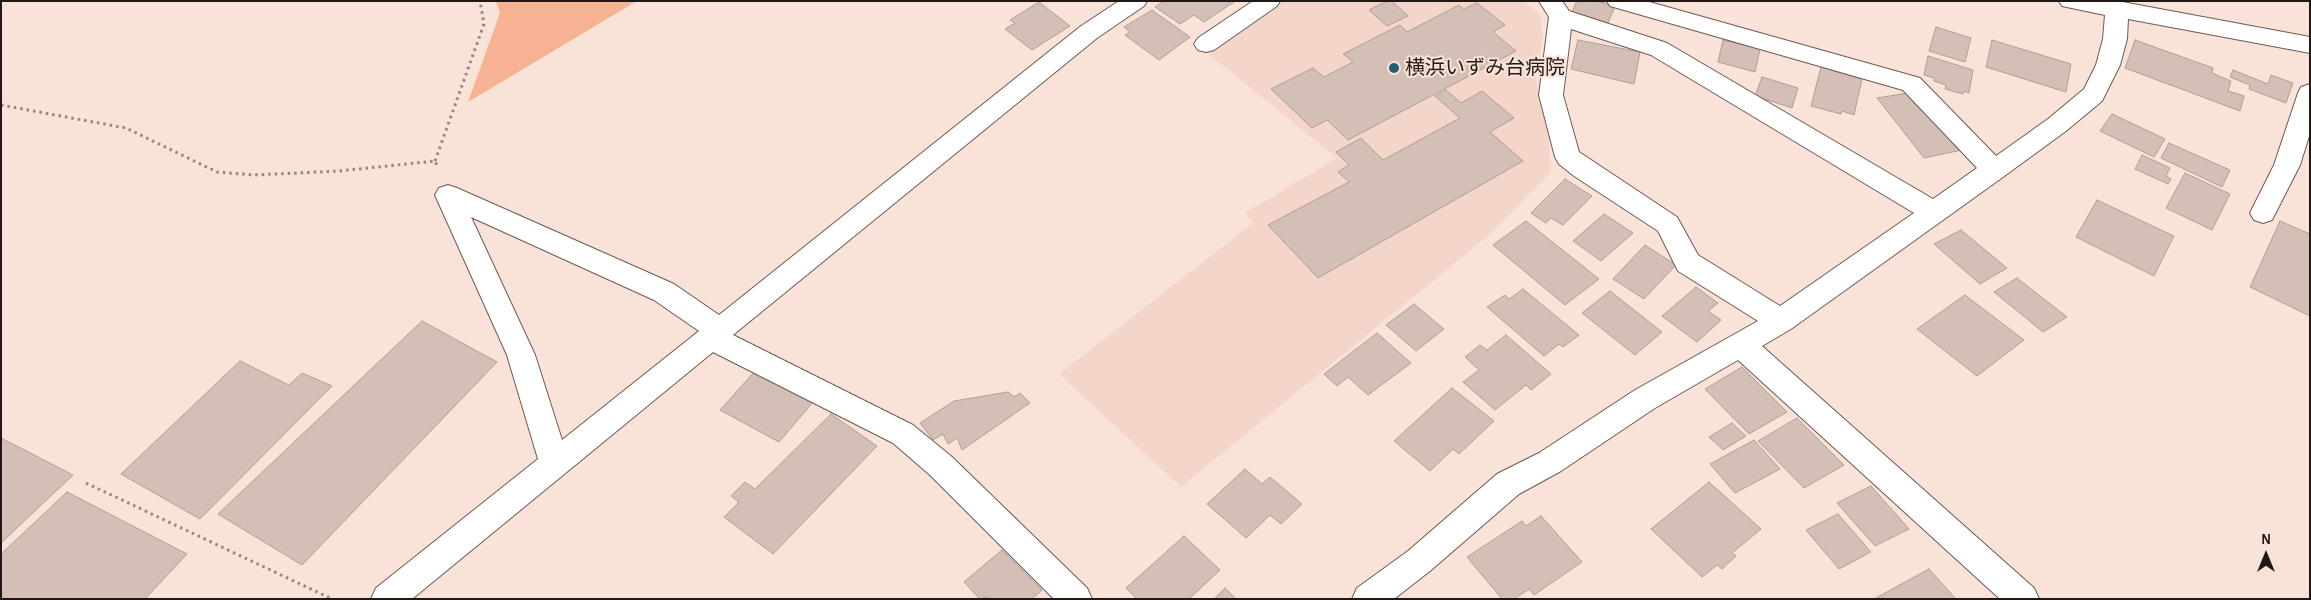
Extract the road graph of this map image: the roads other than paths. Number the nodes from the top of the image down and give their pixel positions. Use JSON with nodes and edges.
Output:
{"nodes":[{"id":1,"x":1136,"y":1,"type":"edge"},
{"id":2,"x":1269,"y":1,"type":"edge"},
{"id":3,"x":1618,"y":1,"type":"edge"},
{"id":4,"x":2070,"y":1,"type":"edge"},
{"id":5,"x":1556,"y":9,"type":"edge"},
{"id":6,"x":2117,"y":9,"type":"junction"},
{"id":7,"x":1206,"y":44,"type":"dead end"},
{"id":8,"x":2310,"y":45,"type":"edge"},
{"id":9,"x":2310,"y":93,"type":"edge"},
{"id":10,"x":1994,"y":170,"type":"junction"},
{"id":11,"x":1932,"y":212,"type":"junction"},
{"id":12,"x":2263,"y":213,"type":"dead end"},
{"id":13,"x":1781,"y":321,"type":"junction"},
{"id":14,"x":715,"y":334,"type":"junction"},
{"id":15,"x":1740,"y":344,"type":"junction"},
{"id":16,"x":555,"y":464,"type":"junction"},
{"id":17,"x":387,"y":599,"type":"edge"},
{"id":18,"x":1076,"y":599,"type":"edge"},
{"id":19,"x":1368,"y":599,"type":"edge"},
{"id":20,"x":2023,"y":599,"type":"edge"}],
"edges":[{"from":1,"to":14,"type":"street"},
{"from":2,"to":7,"type":"street"},
{"from":3,"to":10,"type":"street"},
{"from":4,"to":6,"type":"street"},
{"from":5,"to":11,"type":"street"},
{"from":5,"to":13,"type":"street"},
{"from":6,"to":8,"type":"street"},
{"from":6,"to":10,"type":"street"},
{"from":9,"to":12,"type":"street"},
{"from":10,"to":11,"type":"street"},
{"from":11,"to":13,"type":"street"},
{"from":13,"to":15,"type":"street"},
{"from":14,"to":16,"type":"street"},
{"from":14,"to":16,"type":"street"},
{"from":14,"to":18,"type":"street"},
{"from":15,"to":19,"type":"street"},
{"from":15,"to":20,"type":"street"},
{"from":16,"to":17,"type":"street"}]}
